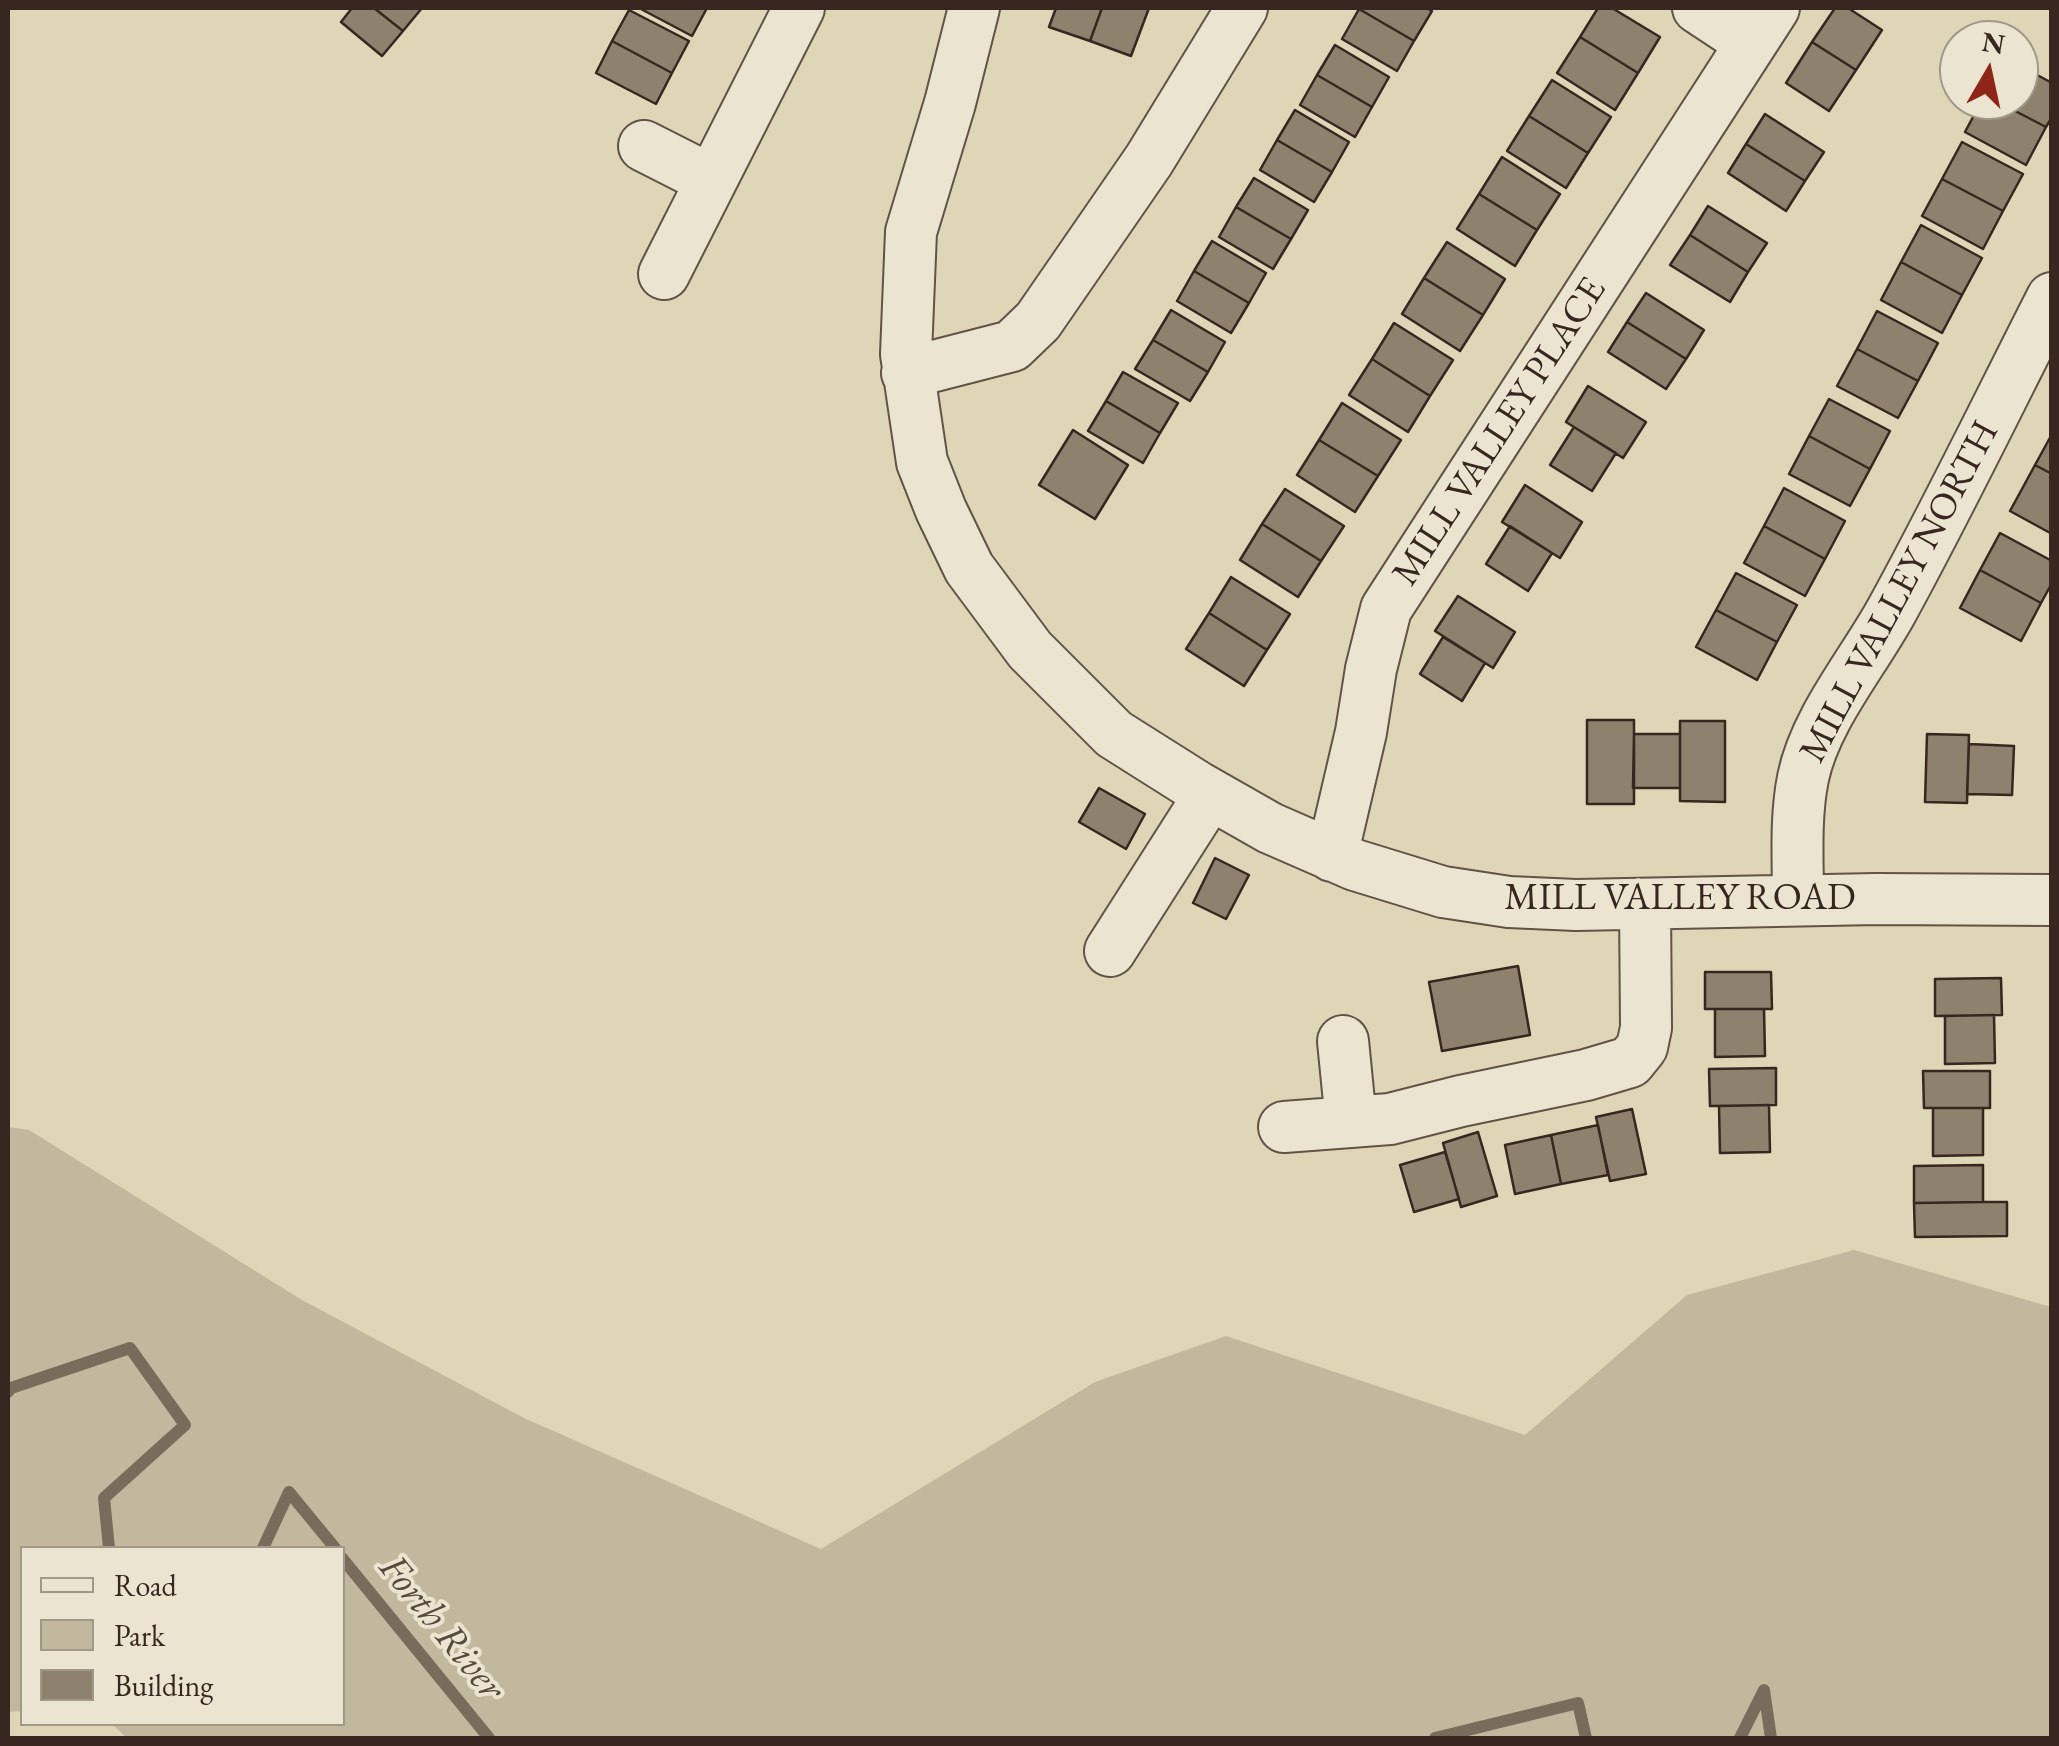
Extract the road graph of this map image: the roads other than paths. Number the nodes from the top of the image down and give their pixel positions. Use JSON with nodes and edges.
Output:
{"nodes":[{"id":1,"x":799,"y":8,"type":"edge"},
{"id":2,"x":974,"y":8,"type":"edge"},
{"id":3,"x":1242,"y":8,"type":"edge"},
{"id":4,"x":1698,"y":8,"type":"edge"},
{"id":5,"x":1763,"y":25,"type":"edge"},
{"id":6,"x":644,"y":146,"type":"dead end"},
{"id":7,"x":711,"y":180,"type":"junction"},
{"id":8,"x":664,"y":274,"type":"dead end"},
{"id":9,"x":2052,"y":298,"type":"edge"},
{"id":10,"x":907,"y":373,"type":"junction"},
{"id":11,"x":1210,"y":794,"type":"junction"},
{"id":12,"x":1332,"y":856,"type":"junction"},
{"id":13,"x":1798,"y":900,"type":"junction"},
{"id":14,"x":2052,"y":900,"type":"edge"},
{"id":15,"x":1645,"y":904,"type":"junction"},
{"id":16,"x":1110,"y":951,"type":"dead end"},
{"id":17,"x":1343,"y":1040,"type":"dead end"},
{"id":18,"x":1350,"y":1122,"type":"junction"},
{"id":19,"x":1284,"y":1127,"type":"dead end"}],
"edges":[{"from":1,"to":7,"type":"street"},
{"from":2,"to":10,"type":"street","name":"MILL VALLEY ROAD"},
{"from":3,"to":10,"type":"street"},
{"from":4,"to":5,"type":"street","name":"MILL VALLEY PLACE"},
{"from":5,"to":12,"type":"street","name":"MILL VALLEY PLACE"},
{"from":6,"to":7,"type":"street"},
{"from":7,"to":8,"type":"street"},
{"from":9,"to":13,"type":"street","name":"MILL VALLEY NORTH"},
{"from":10,"to":11,"type":"street","name":"MILL VALLEY ROAD"},
{"from":11,"to":12,"type":"street","name":"MILL VALLEY ROAD"},
{"from":11,"to":16,"type":"street"},
{"from":12,"to":15,"type":"street","name":"MILL VALLEY ROAD"},
{"from":13,"to":14,"type":"street","name":"MILL VALLEY ROAD"},
{"from":13,"to":15,"type":"street","name":"MILL VALLEY ROAD"},
{"from":15,"to":18,"type":"street"},
{"from":17,"to":18,"type":"street"},
{"from":18,"to":19,"type":"street"}]}
